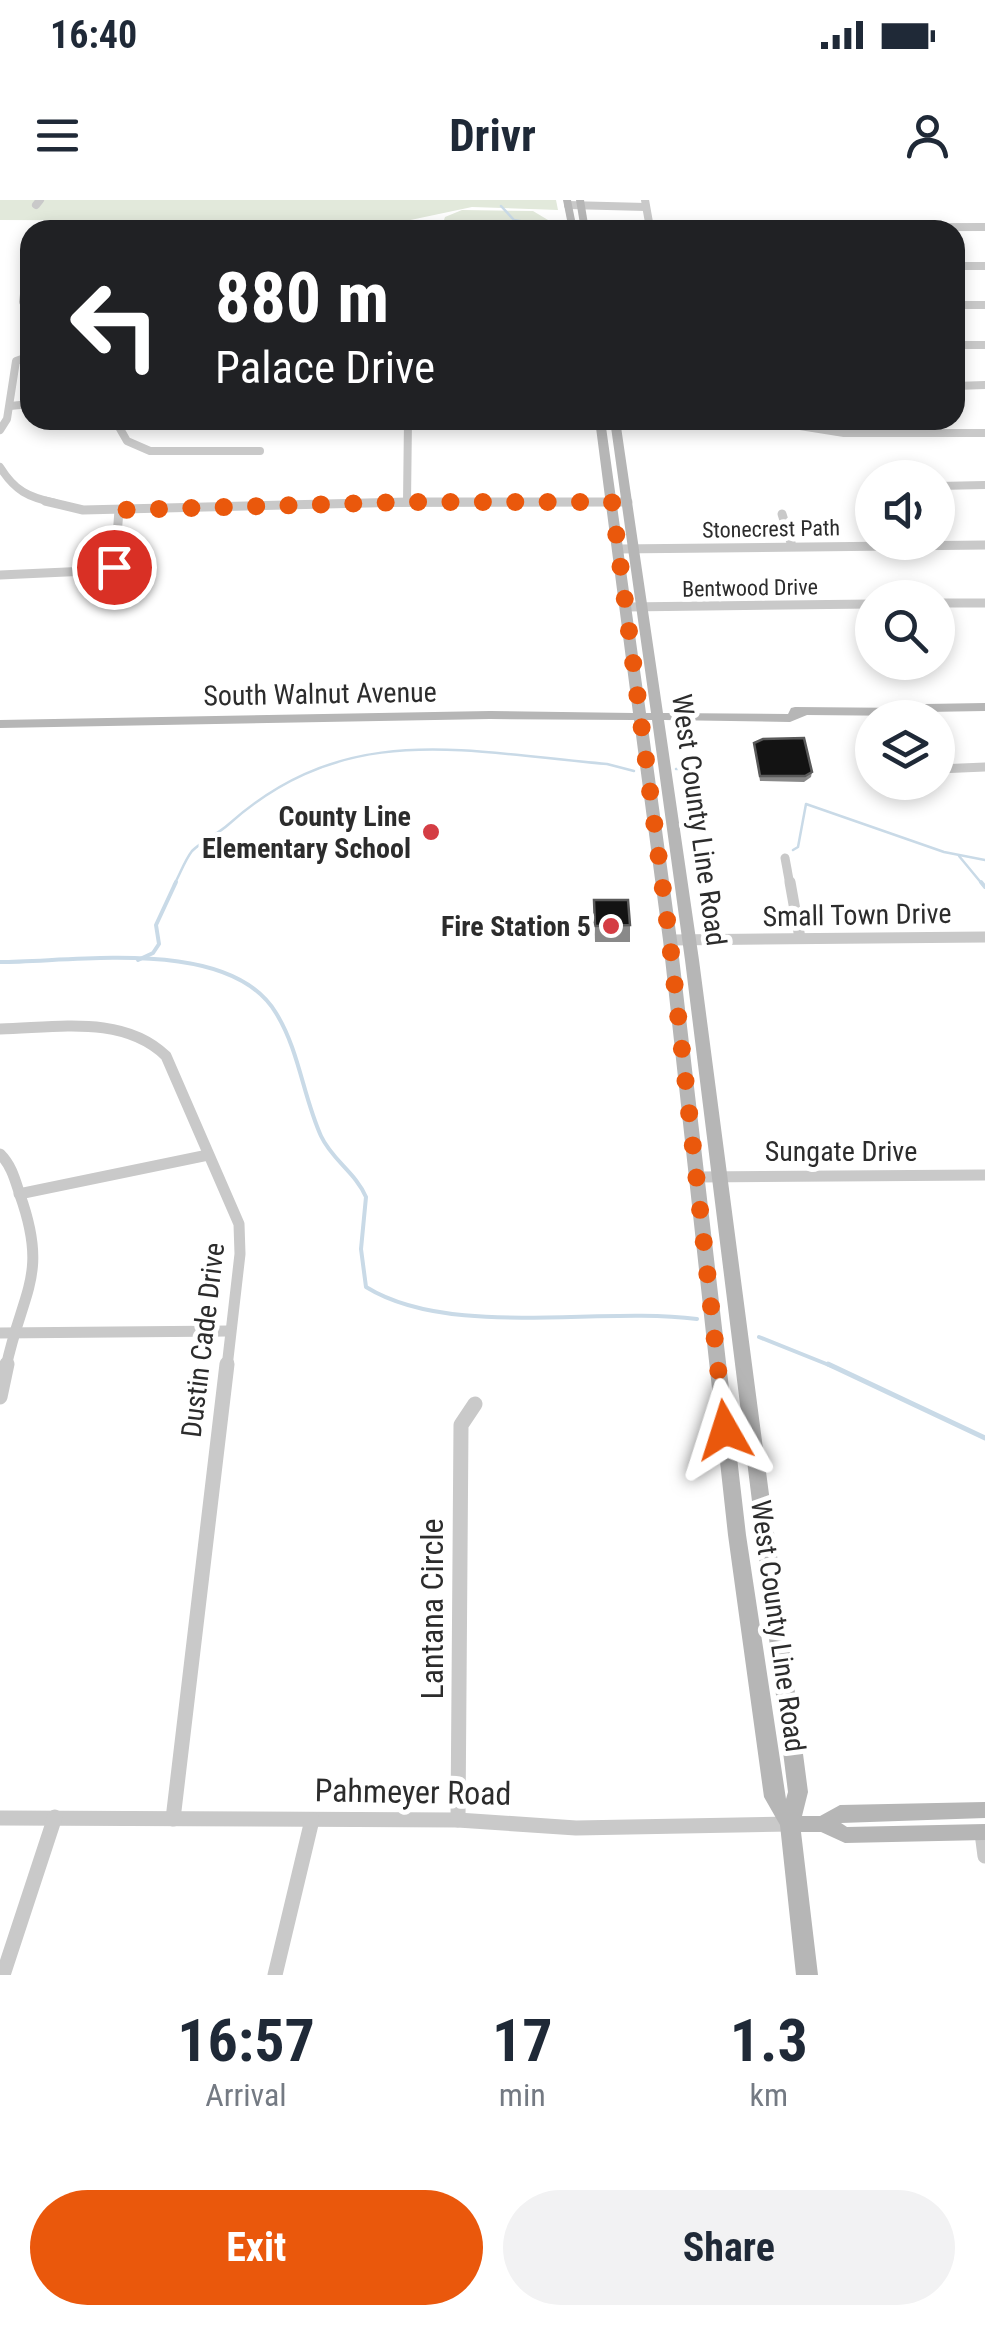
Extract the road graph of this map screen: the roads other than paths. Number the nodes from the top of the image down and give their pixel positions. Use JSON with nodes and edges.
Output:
{"nodes":[{"id":1,"x":568,"y":202,"type":"edge"},
{"id":2,"x":580,"y":202,"type":"edge"},
{"id":3,"x":646,"y":203,"type":"edge"},
{"id":4,"x":20,"y":358,"type":"edge"},
{"id":5,"x":20,"y":405,"type":"edge"},
{"id":6,"x":10,"y":406,"type":"junction"},
{"id":7,"x":0,"y":430,"type":"edge"},
{"id":8,"x":121,"y":430,"type":"edge"},
{"id":9,"x":408,"y":430,"type":"edge"},
{"id":10,"x":601,"y":430,"type":"edge"},
{"id":11,"x":617,"y":430,"type":"edge"},
{"id":12,"x":821,"y":430,"type":"edge"},
{"id":13,"x":985,"y":433,"type":"edge"},
{"id":14,"x":260,"y":452,"type":"dead end"},
{"id":15,"x":0,"y":467,"type":"edge"},
{"id":16,"x":985,"y":485,"type":"edge"},
{"id":17,"x":955,"y":486,"type":"edge"},
{"id":18,"x":407,"y":502,"type":"junction"},
{"id":19,"x":612,"y":502,"type":"junction"},
{"id":20,"x":628,"y":502,"type":"junction"},
{"id":21,"x":119,"y":510,"type":"junction"},
{"id":22,"x":782,"y":514,"type":"dead end"},
{"id":23,"x":985,"y":545,"type":"edge"},
{"id":24,"x":792,"y":546,"type":"junction"},
{"id":25,"x":618,"y":549,"type":"junction"},
{"id":26,"x":636,"y":549,"type":"junction"},
{"id":27,"x":0,"y":575,"type":"edge"},
{"id":28,"x":985,"y":603,"type":"edge"},
{"id":29,"x":855,"y":604,"type":"edge"},
{"id":30,"x":955,"y":604,"type":"edge"},
{"id":31,"x":627,"y":607,"type":"junction"},
{"id":32,"x":643,"y":607,"type":"junction"},
{"id":33,"x":985,"y":707,"type":"edge"},
{"id":34,"x":955,"y":708,"type":"edge"},
{"id":35,"x":855,"y":713,"type":"edge"},
{"id":36,"x":650,"y":714,"type":"junction"},
{"id":37,"x":955,"y":716,"type":"edge"},
{"id":38,"x":985,"y":716,"type":"edge"},
{"id":39,"x":0,"y":724,"type":"edge"},
{"id":40,"x":985,"y":767,"type":"edge"},
{"id":41,"x":955,"y":768,"type":"edge"},
{"id":42,"x":785,"y":858,"type":"dead end"},
{"id":43,"x":985,"y":936,"type":"edge"},
{"id":44,"x":800,"y":938,"type":"junction"},
{"id":45,"x":670,"y":940,"type":"junction"},
{"id":46,"x":688,"y":940,"type":"junction"},
{"id":47,"x":0,"y":1029,"type":"edge"},
{"id":48,"x":0,"y":1154,"type":"edge"},
{"id":49,"x":208,"y":1155,"type":"junction"},
{"id":50,"x":985,"y":1175,"type":"edge"},
{"id":51,"x":696,"y":1177,"type":"junction"},
{"id":52,"x":719,"y":1177,"type":"junction"},
{"id":53,"x":19,"y":1194,"type":"junction"},
{"id":54,"x":733,"y":1293,"type":"junction"},
{"id":55,"x":710,"y":1294,"type":"junction"},
{"id":56,"x":229,"y":1331,"type":"junction"},
{"id":57,"x":6,"y":1333,"type":"edge"},
{"id":58,"x":0,"y":1397,"type":"edge"},
{"id":59,"x":475,"y":1404,"type":"dead end"},
{"id":60,"x":985,"y":1810,"type":"edge"},
{"id":61,"x":0,"y":1818,"type":"edge"},
{"id":62,"x":54,"y":1818,"type":"junction"},
{"id":63,"x":173,"y":1819,"type":"junction"},
{"id":64,"x":312,"y":1820,"type":"junction"},
{"id":65,"x":458,"y":1820,"type":"junction"},
{"id":66,"x":790,"y":1824,"type":"junction"},
{"id":67,"x":824,"y":1824,"type":"junction"},
{"id":68,"x":983,"y":1832,"type":"edge"},
{"id":69,"x":985,"y":1856,"type":"edge"},
{"id":70,"x":2,"y":1975,"type":"edge"},
{"id":71,"x":275,"y":1975,"type":"edge"},
{"id":72,"x":806,"y":1975,"type":"edge"}],
"edges":[{"from":1,"to":2,"type":"street"},
{"from":2,"to":3,"type":"street"},
{"from":4,"to":6,"type":"street"},
{"from":5,"to":6,"type":"street"},
{"from":6,"to":7,"type":"street"},
{"from":8,"to":14,"type":"street"},
{"from":9,"to":18,"type":"street"},
{"from":10,"to":19,"type":"main road","name":"West County Line Road"},
{"from":11,"to":20,"type":"main road","name":"West County Line Road"},
{"from":12,"to":13,"type":"street"},
{"from":15,"to":21,"type":"street"},
{"from":16,"to":17,"type":"street"},
{"from":18,"to":19,"type":"street"},
{"from":18,"to":21,"type":"street"},
{"from":19,"to":20,"type":"street"},
{"from":19,"to":25,"type":"main road","name":"West County Line Road"},
{"from":20,"to":26,"type":"main road","name":"West County Line Road"},
{"from":21,"to":27,"type":"street"},
{"from":22,"to":24,"type":"street"},
{"from":23,"to":24,"type":"street","name":"Stonecrest Path"},
{"from":24,"to":26,"type":"street","name":"Stonecrest Path"},
{"from":25,"to":26,"type":"street","name":"Stonecrest Path"},
{"from":25,"to":31,"type":"main road","name":"West County Line Road"},
{"from":26,"to":32,"type":"main road","name":"West County Line Road"},
{"from":28,"to":30,"type":"street"},
{"from":29,"to":32,"type":"street","name":"Bentwood Drive"},
{"from":31,"to":32,"type":"street","name":"Bentwood Drive"},
{"from":31,"to":36,"type":"main road","name":"West County Line Road"},
{"from":32,"to":36,"type":"main road","name":"West County Line Road"},
{"from":33,"to":34,"type":"main road","name":"South Walnut Avenue"},
{"from":35,"to":36,"type":"main road","name":"South Walnut Avenue"},
{"from":36,"to":39,"type":"main road","name":"South Walnut Avenue"},
{"from":36,"to":45,"type":"main road","name":"West County Line Road"},
{"from":36,"to":46,"type":"main road","name":"West County Line Road"},
{"from":37,"to":38,"type":"main road","name":"South Walnut Avenue"},
{"from":40,"to":41,"type":"street"},
{"from":42,"to":44,"type":"street"},
{"from":43,"to":44,"type":"street","name":"Small Town Drive"},
{"from":44,"to":46,"type":"street","name":"Small Town Drive"},
{"from":45,"to":46,"type":"street","name":"Small Town Drive"},
{"from":45,"to":51,"type":"main road","name":"West County Line Road"},
{"from":46,"to":52,"type":"main road","name":"West County Line Road"},
{"from":47,"to":49,"type":"street","name":"Dustin Cade Drive"},
{"from":48,"to":53,"type":"street"},
{"from":49,"to":53,"type":"street"},
{"from":49,"to":56,"type":"street","name":"Dustin Cade Drive"},
{"from":50,"to":52,"type":"street","name":"Sungate Drive"},
{"from":51,"to":52,"type":"street","name":"Sungate Drive"},
{"from":51,"to":55,"type":"main road","name":"West County Line Road"},
{"from":52,"to":54,"type":"main road","name":"West County Line Road"},
{"from":53,"to":57,"type":"street"},
{"from":54,"to":55,"type":"main road"},
{"from":54,"to":66,"type":"main road","name":"West County Line Road"},
{"from":55,"to":66,"type":"main road","name":"West County Line Road"},
{"from":56,"to":57,"type":"street"},
{"from":56,"to":63,"type":"street","name":"Dustin Cade Drive"},
{"from":57,"to":58,"type":"street"},
{"from":59,"to":65,"type":"street","name":"Lantana Circle"},
{"from":60,"to":67,"type":"main road","name":"Pahmeyer Road"},
{"from":61,"to":62,"type":"street","name":"Pahmeyer Road"},
{"from":62,"to":63,"type":"street","name":"Pahmeyer Road"},
{"from":62,"to":70,"type":"street"},
{"from":63,"to":64,"type":"street","name":"Pahmeyer Road"},
{"from":64,"to":65,"type":"street","name":"Pahmeyer Road"},
{"from":64,"to":71,"type":"street"},
{"from":65,"to":66,"type":"street","name":"Pahmeyer Road"},
{"from":66,"to":67,"type":"main road","name":"Pahmeyer Road"},
{"from":66,"to":72,"type":"main road","name":"West County Line Road"},
{"from":67,"to":68,"type":"main road","name":"Pahmeyer Road"},
{"from":68,"to":69,"type":"street"}]}
